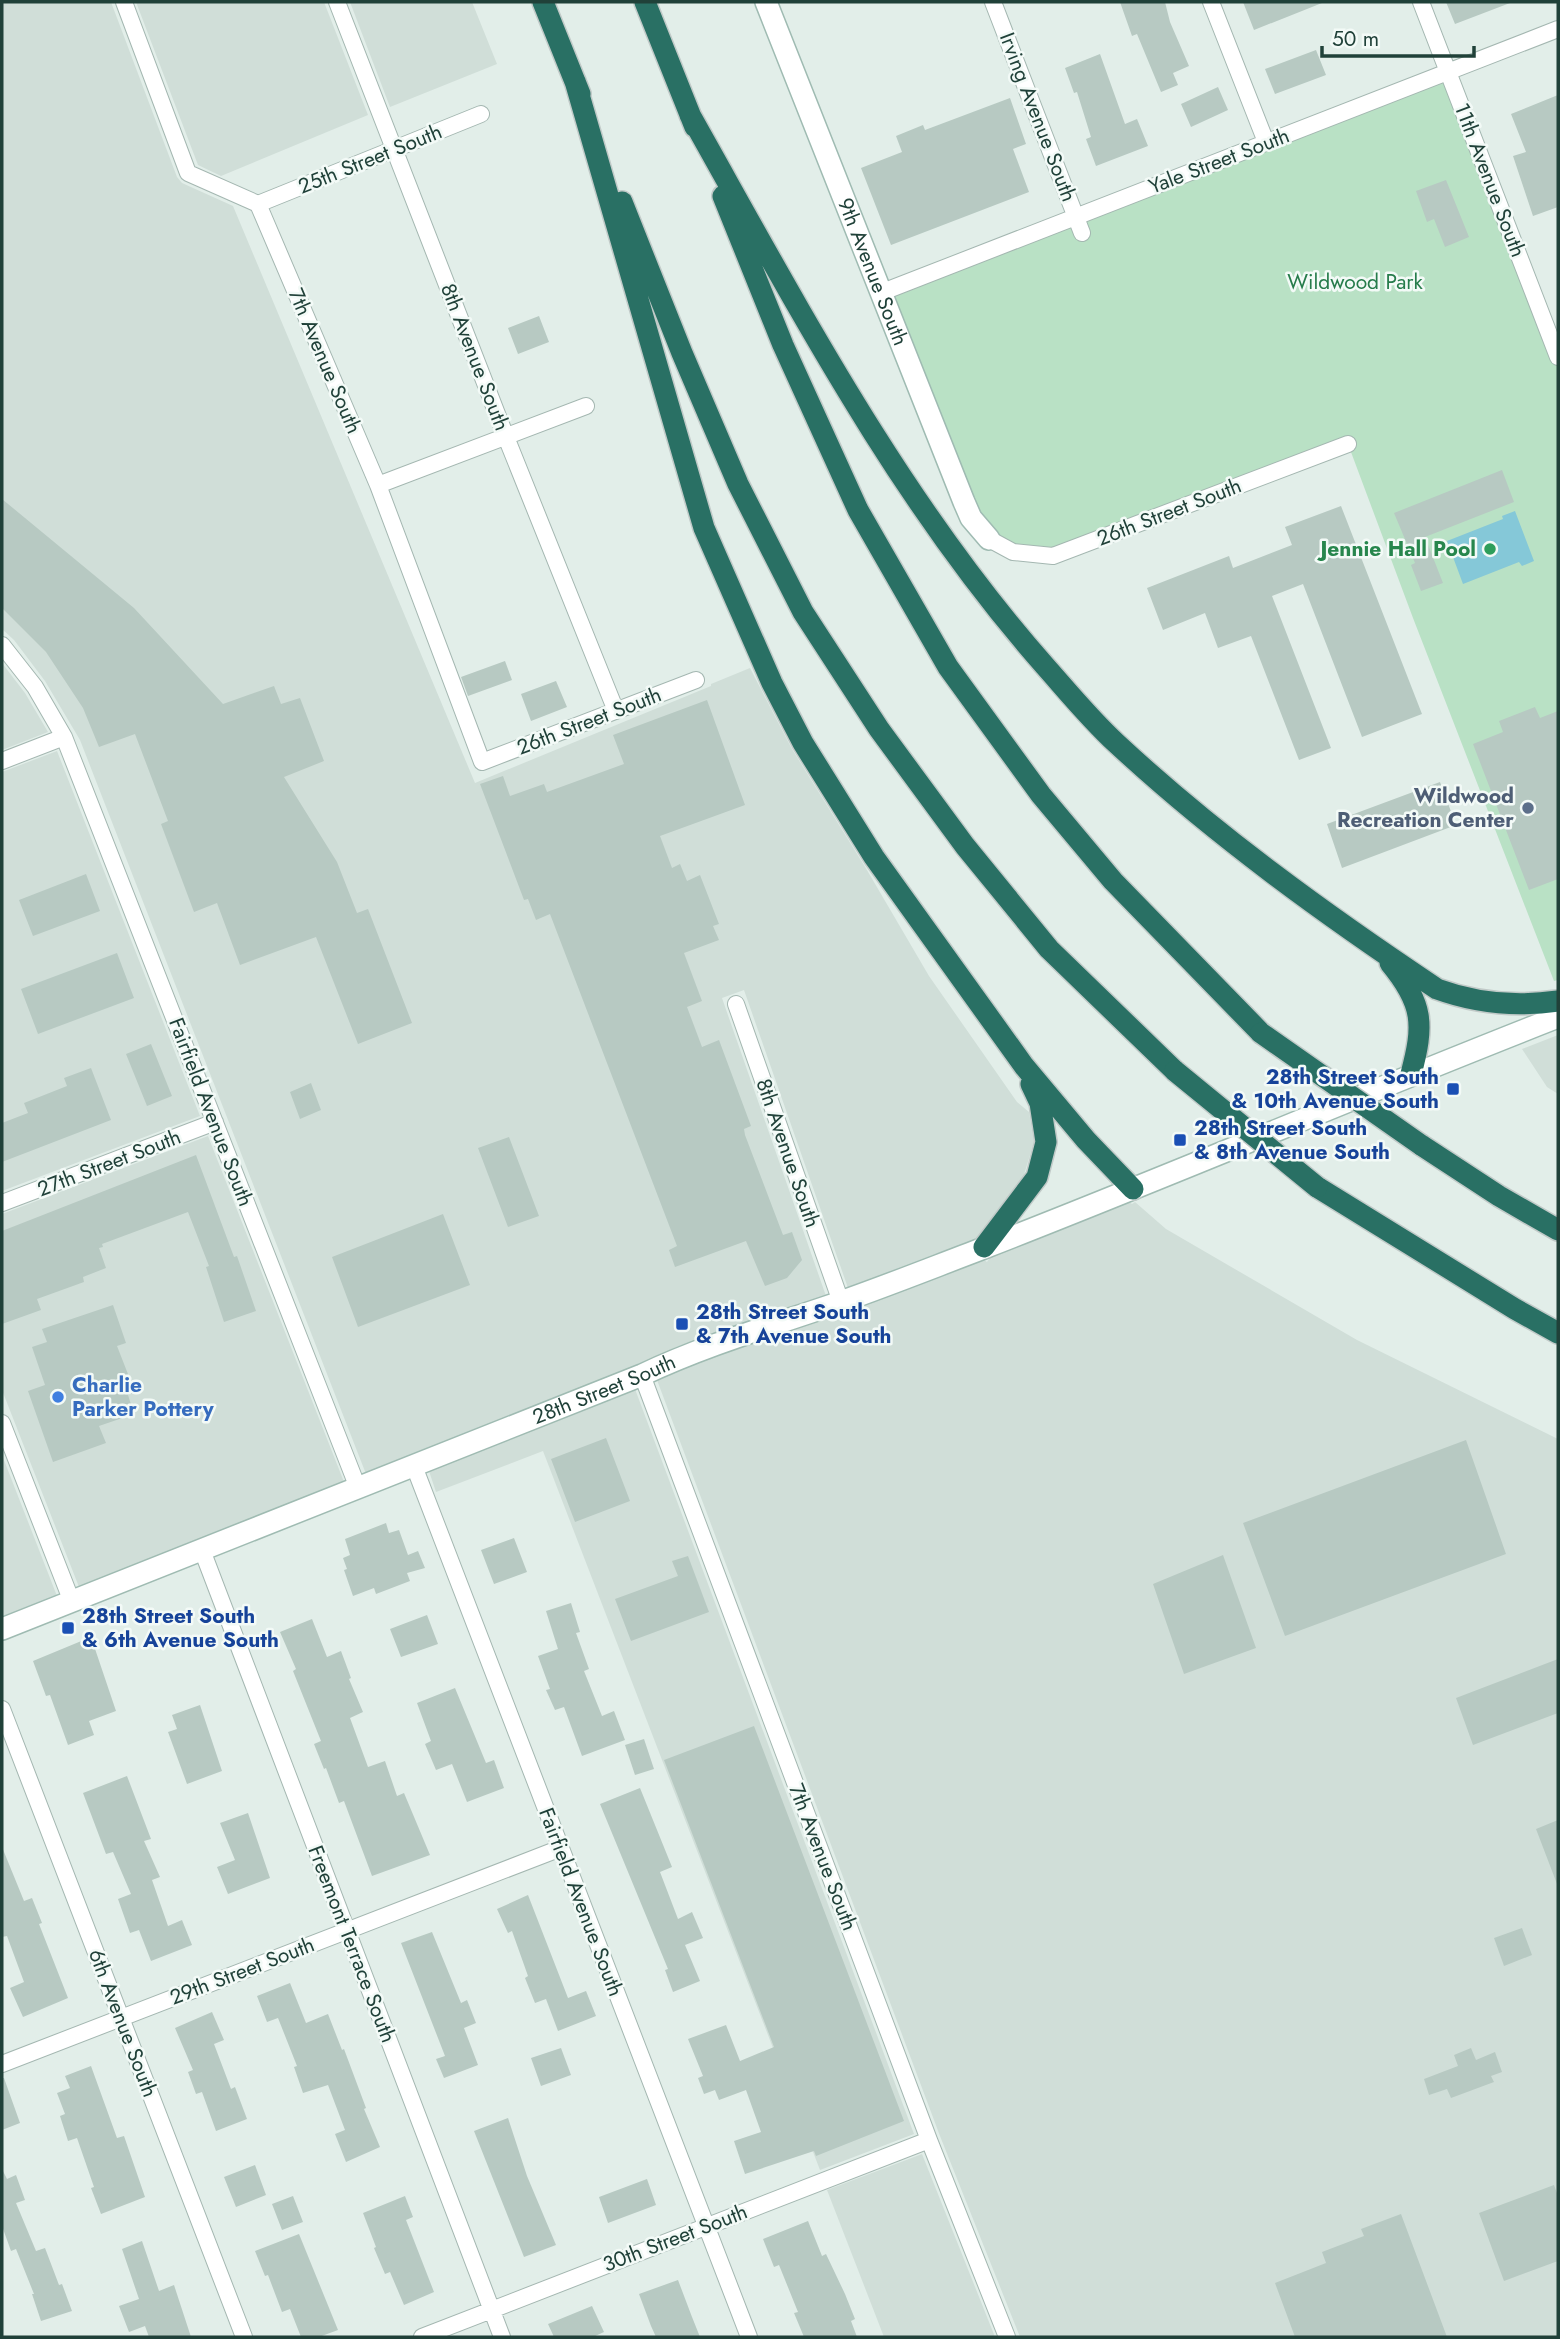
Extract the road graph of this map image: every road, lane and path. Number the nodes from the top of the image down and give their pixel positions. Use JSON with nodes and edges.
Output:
{"nodes":[{"id":1,"x":124,"y":2,"type":"edge"},
{"id":2,"x":337,"y":2,"type":"edge"},
{"id":3,"x":543,"y":2,"type":"edge"},
{"id":4,"x":645,"y":2,"type":"edge"},
{"id":5,"x":766,"y":2,"type":"edge"},
{"id":6,"x":993,"y":2,"type":"edge"},
{"id":7,"x":1211,"y":2,"type":"edge"},
{"id":8,"x":1420,"y":2,"type":"edge"},
{"id":9,"x":1558,"y":29,"type":"edge"},
{"id":10,"x":1448,"y":72,"type":"junction"},
{"id":11,"x":575,"y":81,"type":"junction"},
{"id":12,"x":481,"y":114,"type":"dead end"},
{"id":13,"x":690,"y":115,"type":"junction"},
{"id":14,"x":1266,"y":142,"type":"junction"},
{"id":15,"x":395,"y":150,"type":"junction"},
{"id":16,"x":258,"y":204,"type":"junction"},
{"id":17,"x":1076,"y":216,"type":"junction"},
{"id":18,"x":1082,"y":233,"type":"dead end"},
{"id":19,"x":880,"y":293,"type":"junction"},
{"id":20,"x":1558,"y":358,"type":"edge"},
{"id":21,"x":586,"y":405,"type":"dead end"},
{"id":22,"x":506,"y":437,"type":"junction"},
{"id":23,"x":1348,"y":444,"type":"dead end"},
{"id":24,"x":378,"y":485,"type":"junction"},
{"id":25,"x":989,"y":539,"type":"joint"},
{"id":26,"x":2,"y":645,"type":"edge"},
{"id":27,"x":696,"y":680,"type":"dead end"},
{"id":28,"x":616,"y":711,"type":"junction"},
{"id":29,"x":64,"y":737,"type":"junction"},
{"id":30,"x":2,"y":761,"type":"edge"},
{"id":31,"x":482,"y":762,"type":"joint"},
{"id":32,"x":1380,"y":951,"type":"junction"},
{"id":33,"x":1558,"y":1001,"type":"edge"},
{"id":34,"x":736,"y":1004,"type":"dead end"},
{"id":35,"x":1558,"y":1017,"type":"edge"},
{"id":36,"x":1024,"y":1066,"type":"junction"},
{"id":37,"x":1411,"y":1074,"type":"junction"},
{"id":38,"x":215,"y":1122,"type":"junction"},
{"id":39,"x":1133,"y":1189,"type":"junction"},
{"id":40,"x":2,"y":1203,"type":"edge"},
{"id":41,"x":1558,"y":1230,"type":"edge"},
{"id":42,"x":984,"y":1248,"type":"junction"},
{"id":43,"x":841,"y":1302,"type":"junction"},
{"id":44,"x":1558,"y":1333,"type":"edge"},
{"id":45,"x":642,"y":1375,"type":"junction"},
{"id":46,"x":2,"y":1423,"type":"edge"},
{"id":47,"x":414,"y":1466,"type":"junction"},
{"id":48,"x":358,"y":1488,"type":"junction"},
{"id":49,"x":202,"y":1550,"type":"junction"},
{"id":50,"x":72,"y":1602,"type":"junction"},
{"id":51,"x":2,"y":1629,"type":"edge"},
{"id":52,"x":2,"y":1709,"type":"edge"},
{"id":53,"x":561,"y":1848,"type":"junction"},
{"id":54,"x":347,"y":1930,"type":"junction"},
{"id":55,"x":121,"y":2018,"type":"junction"},
{"id":56,"x":2,"y":2064,"type":"edge"},
{"id":57,"x":929,"y":2140,"type":"junction"},
{"id":58,"x":706,"y":2226,"type":"junction"},
{"id":59,"x":492,"y":2310,"type":"junction"},
{"id":60,"x":244,"y":2337,"type":"edge"},
{"id":61,"x":422,"y":2337,"type":"edge"},
{"id":62,"x":502,"y":2337,"type":"edge"},
{"id":63,"x":749,"y":2337,"type":"edge"},
{"id":64,"x":1007,"y":2337,"type":"edge"}],
"edges":[{"from":1,"to":16,"type":"street"},
{"from":2,"to":15,"type":"street","name":"8th Avenue South"},
{"from":3,"to":11,"type":"highway"},
{"from":4,"to":13,"type":"highway"},
{"from":5,"to":19,"type":"street","name":"9th Avenue South"},
{"from":6,"to":17,"type":"street","name":"Irving Avenue South"},
{"from":7,"to":14,"type":"street"},
{"from":8,"to":10,"type":"street","name":"11th Avenue South"},
{"from":9,"to":10,"type":"street","name":"Yale Street South"},
{"from":10,"to":14,"type":"street","name":"Yale Street South"},
{"from":10,"to":20,"type":"street","name":"11th Avenue South"},
{"from":11,"to":36,"type":"highway"},
{"from":11,"to":44,"type":"highway","bridge":true},
{"from":12,"to":15,"type":"street","name":"25th Street South"},
{"from":13,"to":32,"type":"highway"},
{"from":13,"to":41,"type":"highway","bridge":true},
{"from":14,"to":17,"type":"street","name":"Yale Street South"},
{"from":15,"to":16,"type":"street","name":"25th Street South"},
{"from":15,"to":22,"type":"street","name":"8th Avenue South"},
{"from":16,"to":24,"type":"street","name":"7th Avenue South"},
{"from":17,"to":18,"type":"street","name":"Irving Avenue South"},
{"from":17,"to":19,"type":"street","name":"Yale Street South"},
{"from":19,"to":25,"type":"street","name":"9th Avenue South"},
{"from":21,"to":22,"type":"street"},
{"from":22,"to":24,"type":"street"},
{"from":22,"to":28,"type":"street","name":"8th Avenue South"},
{"from":23,"to":25,"type":"street","name":"26th Street South"},
{"from":24,"to":31,"type":"street","name":"7th Avenue South"},
{"from":26,"to":29,"type":"street","name":"Fairfield Avenue South"},
{"from":27,"to":28,"type":"street","name":"26th Street South"},
{"from":28,"to":31,"type":"street","name":"26th Street South"},
{"from":29,"to":30,"type":"street"},
{"from":29,"to":38,"type":"street","name":"Fairfield Avenue South"},
{"from":32,"to":33,"type":"highway"},
{"from":32,"to":37,"type":"highway"},
{"from":34,"to":43,"type":"street","name":"8th Avenue South"},
{"from":35,"to":37,"type":"street","name":"28th Street South"},
{"from":36,"to":39,"type":"highway"},
{"from":36,"to":42,"type":"highway"},
{"from":37,"to":39,"type":"street","name":"28th Street South"},
{"from":38,"to":40,"type":"street","name":"27th Street South"},
{"from":38,"to":48,"type":"street","name":"Fairfield Avenue South"},
{"from":39,"to":42,"type":"street","name":"28th Street South"},
{"from":42,"to":43,"type":"street","name":"28th Street South"},
{"from":43,"to":45,"type":"street","name":"28th Street South"},
{"from":45,"to":47,"type":"street","name":"28th Street South"},
{"from":45,"to":57,"type":"street","name":"7th Avenue South"},
{"from":46,"to":50,"type":"street"},
{"from":47,"to":48,"type":"street","name":"28th Street South"},
{"from":47,"to":53,"type":"street","name":"Fairfield Avenue South"},
{"from":48,"to":49,"type":"street","name":"28th Street South"},
{"from":49,"to":50,"type":"street","name":"28th Street South"},
{"from":49,"to":54,"type":"street","name":"Freemont Terrace South"},
{"from":50,"to":51,"type":"street","name":"28th Street South"},
{"from":52,"to":55,"type":"street","name":"6th Avenue South"},
{"from":53,"to":54,"type":"street","name":"29th Street South"},
{"from":53,"to":58,"type":"street","name":"Fairfield Avenue South"},
{"from":54,"to":55,"type":"street","name":"29th Street South"},
{"from":54,"to":59,"type":"street","name":"Freemont Terrace South"},
{"from":55,"to":56,"type":"street","name":"29th Street South"},
{"from":55,"to":60,"type":"street","name":"6th Avenue South"},
{"from":57,"to":58,"type":"street","name":"30th Street South"},
{"from":57,"to":64,"type":"street","name":"7th Avenue South"},
{"from":58,"to":59,"type":"street","name":"30th Street South"},
{"from":58,"to":63,"type":"street","name":"Fairfield Avenue South"},
{"from":59,"to":61,"type":"street","name":"30th Street South"},
{"from":59,"to":62,"type":"street","name":"Freemont Terrace South"}]}
